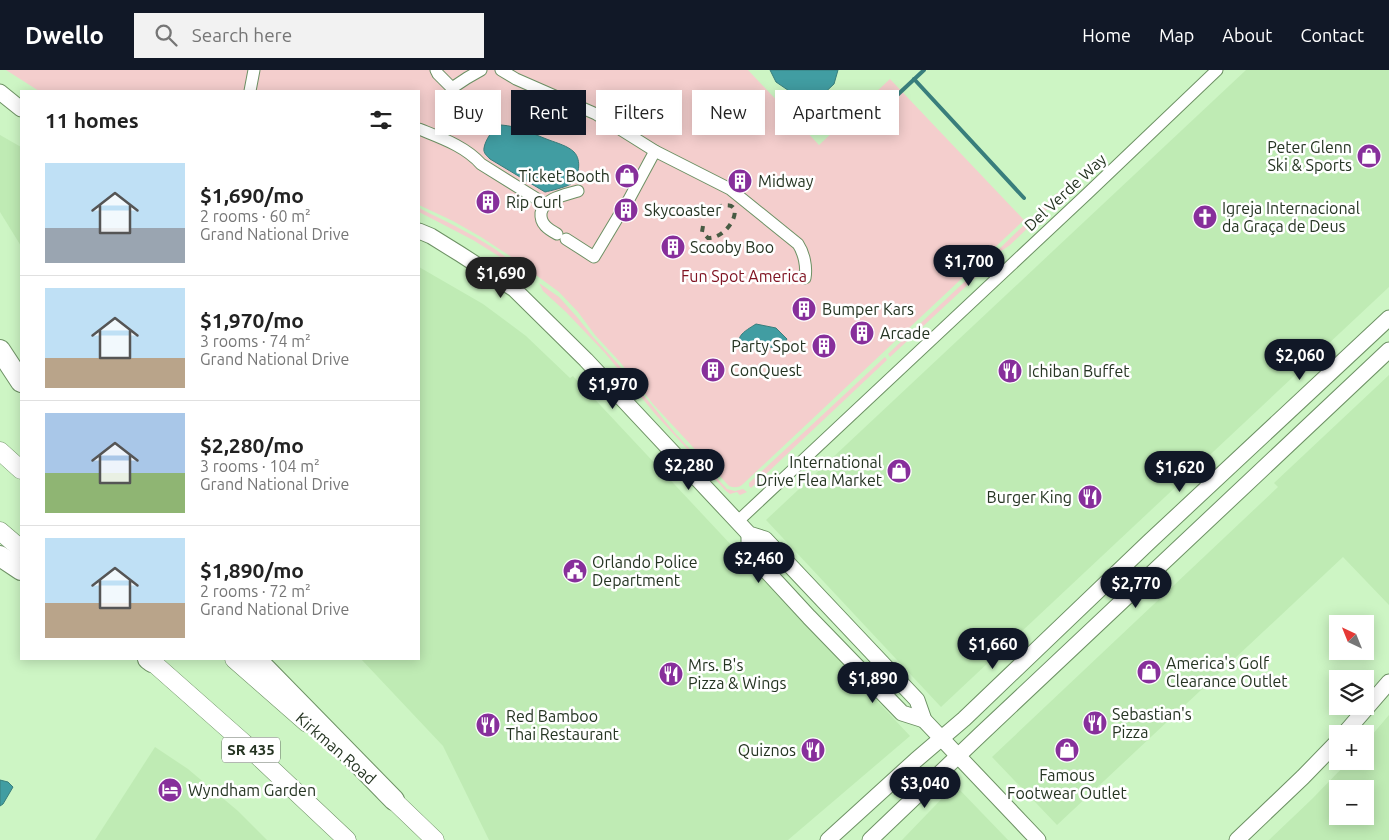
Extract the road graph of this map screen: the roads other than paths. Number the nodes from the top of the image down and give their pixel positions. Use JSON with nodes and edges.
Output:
{"nodes":[{"id":1,"x":254,"y":70,"type":"edge"},
{"id":2,"x":436,"y":70,"type":"edge"},
{"id":3,"x":481,"y":70,"type":"edge"},
{"id":4,"x":501,"y":70,"type":"edge"},
{"id":5,"x":1216,"y":70,"type":"edge"},
{"id":6,"x":250,"y":90,"type":"edge"},
{"id":7,"x":541,"y":90,"type":"edge"},
{"id":8,"x":0,"y":92,"type":"edge"},
{"id":9,"x":20,"y":108,"type":"edge"},
{"id":10,"x":586,"y":110,"type":"edge"},
{"id":11,"x":420,"y":129,"type":"edge"},
{"id":12,"x":655,"y":151,"type":"junction"},
{"id":13,"x":578,"y":191,"type":"dead end"},
{"id":14,"x":545,"y":204,"type":"junction"},
{"id":15,"x":420,"y":231,"type":"edge"},
{"id":16,"x":805,"y":278,"type":"dead end"},
{"id":17,"x":1389,"y":318,"type":"edge"},
{"id":18,"x":1372,"y":334,"type":"junction"},
{"id":19,"x":0,"y":350,"type":"edge"},
{"id":20,"x":1389,"y":350,"type":"edge"},
{"id":21,"x":1359,"y":378,"type":"junction"},
{"id":22,"x":20,"y":380,"type":"edge"},
{"id":23,"x":0,"y":450,"type":"edge"},
{"id":24,"x":20,"y":469,"type":"edge"},
{"id":25,"x":737,"y":522,"type":"junction"},
{"id":26,"x":0,"y":530,"type":"edge"},
{"id":27,"x":749,"y":534,"type":"junction"},
{"id":28,"x":1149,"y":542,"type":"junction"},
{"id":29,"x":20,"y":548,"type":"edge"},
{"id":30,"x":0,"y":556,"type":"edge"},
{"id":31,"x":20,"y":569,"type":"edge"},
{"id":32,"x":1132,"y":592,"type":"junction"},
{"id":33,"x":149,"y":660,"type":"edge"},
{"id":34,"x":235,"y":660,"type":"edge"},
{"id":35,"x":257,"y":660,"type":"edge"},
{"id":36,"x":1389,"y":682,"type":"edge"},
{"id":37,"x":924,"y":720,"type":"junction"},
{"id":38,"x":1352,"y":725,"type":"edge"},
{"id":39,"x":941,"y":738,"type":"junction"},
{"id":40,"x":1329,"y":750,"type":"edge"},
{"id":41,"x":958,"y":756,"type":"junction"},
{"id":42,"x":394,"y":800,"type":"junction"},
{"id":43,"x":347,"y":840,"type":"edge"},
{"id":44,"x":435,"y":840,"type":"edge"},
{"id":45,"x":828,"y":840,"type":"edge"},
{"id":46,"x":870,"y":840,"type":"edge"},
{"id":47,"x":1038,"y":840,"type":"edge"},
{"id":48,"x":1237,"y":840,"type":"edge"}],
"edges":[{"from":1,"to":6,"type":"street"},
{"from":2,"to":3,"type":"street"},
{"from":4,"to":7,"type":"street"},
{"from":5,"to":25,"type":"street","name":"Del Verde Way"},
{"from":8,"to":9,"type":"street"},
{"from":10,"to":12,"type":"street"},
{"from":11,"to":14,"type":"street"},
{"from":12,"to":14,"type":"street"},
{"from":12,"to":16,"type":"street"},
{"from":13,"to":14,"type":"street"},
{"from":15,"to":25,"type":"street"},
{"from":17,"to":18,"type":"street"},
{"from":18,"to":21,"type":"street"},
{"from":18,"to":28,"type":"street"},
{"from":19,"to":22,"type":"highway"},
{"from":20,"to":21,"type":"street"},
{"from":21,"to":32,"type":"street"},
{"from":23,"to":24,"type":"main road"},
{"from":25,"to":27,"type":"street"},
{"from":26,"to":29,"type":"main road"},
{"from":27,"to":37,"type":"street"},
{"from":27,"to":37,"type":"street"},
{"from":28,"to":32,"type":"street"},
{"from":28,"to":39,"type":"street"},
{"from":30,"to":31,"type":"highway"},
{"from":32,"to":41,"type":"street"},
{"from":33,"to":43,"type":"main road","number":"SR 435"},
{"from":34,"to":42,"type":"main road","name":"Kirkman Road"},
{"from":35,"to":42,"type":"highway"},
{"from":36,"to":38,"type":"street"},
{"from":37,"to":39,"type":"street"},
{"from":39,"to":41,"type":"street"},
{"from":39,"to":45,"type":"street"},
{"from":40,"to":48,"type":"street"},
{"from":41,"to":46,"type":"street"},
{"from":41,"to":47,"type":"street"},
{"from":42,"to":44,"type":"main road","name":"Kirkman Road"}]}
